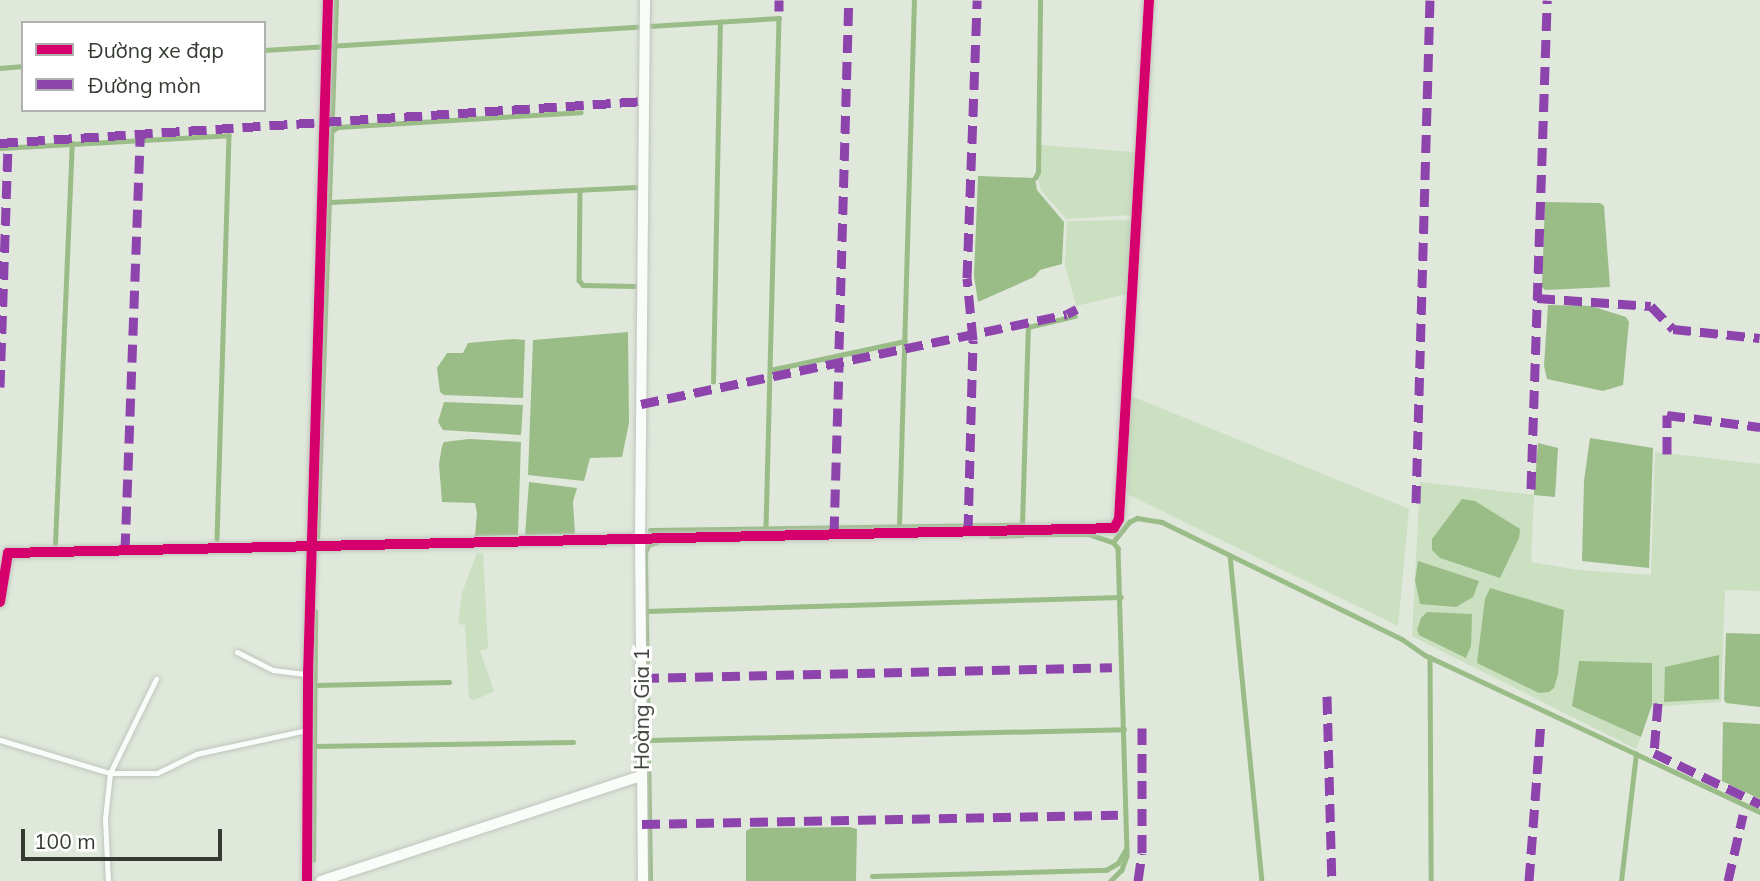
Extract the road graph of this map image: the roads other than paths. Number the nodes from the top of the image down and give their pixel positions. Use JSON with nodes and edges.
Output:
{"nodes":[{"id":1,"x":328,"y":0,"type":"edge"},
{"id":2,"x":645,"y":0,"type":"edge"},
{"id":3,"x":1149,"y":0,"type":"edge"},
{"id":4,"x":640,"y":538,"type":"junction"},
{"id":5,"x":312,"y":548,"type":"junction"},
{"id":6,"x":0,"y":602,"type":"edge"},
{"id":7,"x":237,"y":653,"type":"dead end"},
{"id":8,"x":308,"y":674,"type":"junction"},
{"id":9,"x":156,"y":679,"type":"dead end"},
{"id":10,"x":307,"y":730,"type":"junction"},
{"id":11,"x":0,"y":740,"type":"edge"},
{"id":12,"x":110,"y":773,"type":"junction"},
{"id":13,"x":641,"y":776,"type":"junction"},
{"id":14,"x":108,"y":881,"type":"edge"},
{"id":15,"x":307,"y":881,"type":"edge"},
{"id":16,"x":321,"y":881,"type":"edge"},
{"id":17,"x":643,"y":881,"type":"edge"}],
"edges":[{"from":1,"to":5,"type":"street"},
{"from":2,"to":4,"type":"street","name":"Hoàng Gia 1"},
{"from":3,"to":4,"type":"street"},
{"from":4,"to":5,"type":"street"},
{"from":4,"to":13,"type":"street","name":"Hoàng Gia 1"},
{"from":5,"to":6,"type":"street"},
{"from":5,"to":8,"type":"street"},
{"from":7,"to":8,"type":"lane"},
{"from":8,"to":10,"type":"street"},
{"from":9,"to":12,"type":"lane"},
{"from":10,"to":12,"type":"lane"},
{"from":10,"to":15,"type":"street"},
{"from":11,"to":12,"type":"lane"},
{"from":12,"to":14,"type":"lane"},
{"from":13,"to":16,"type":"street"},
{"from":13,"to":17,"type":"street","name":"Hoàng Gia 1"}]}
